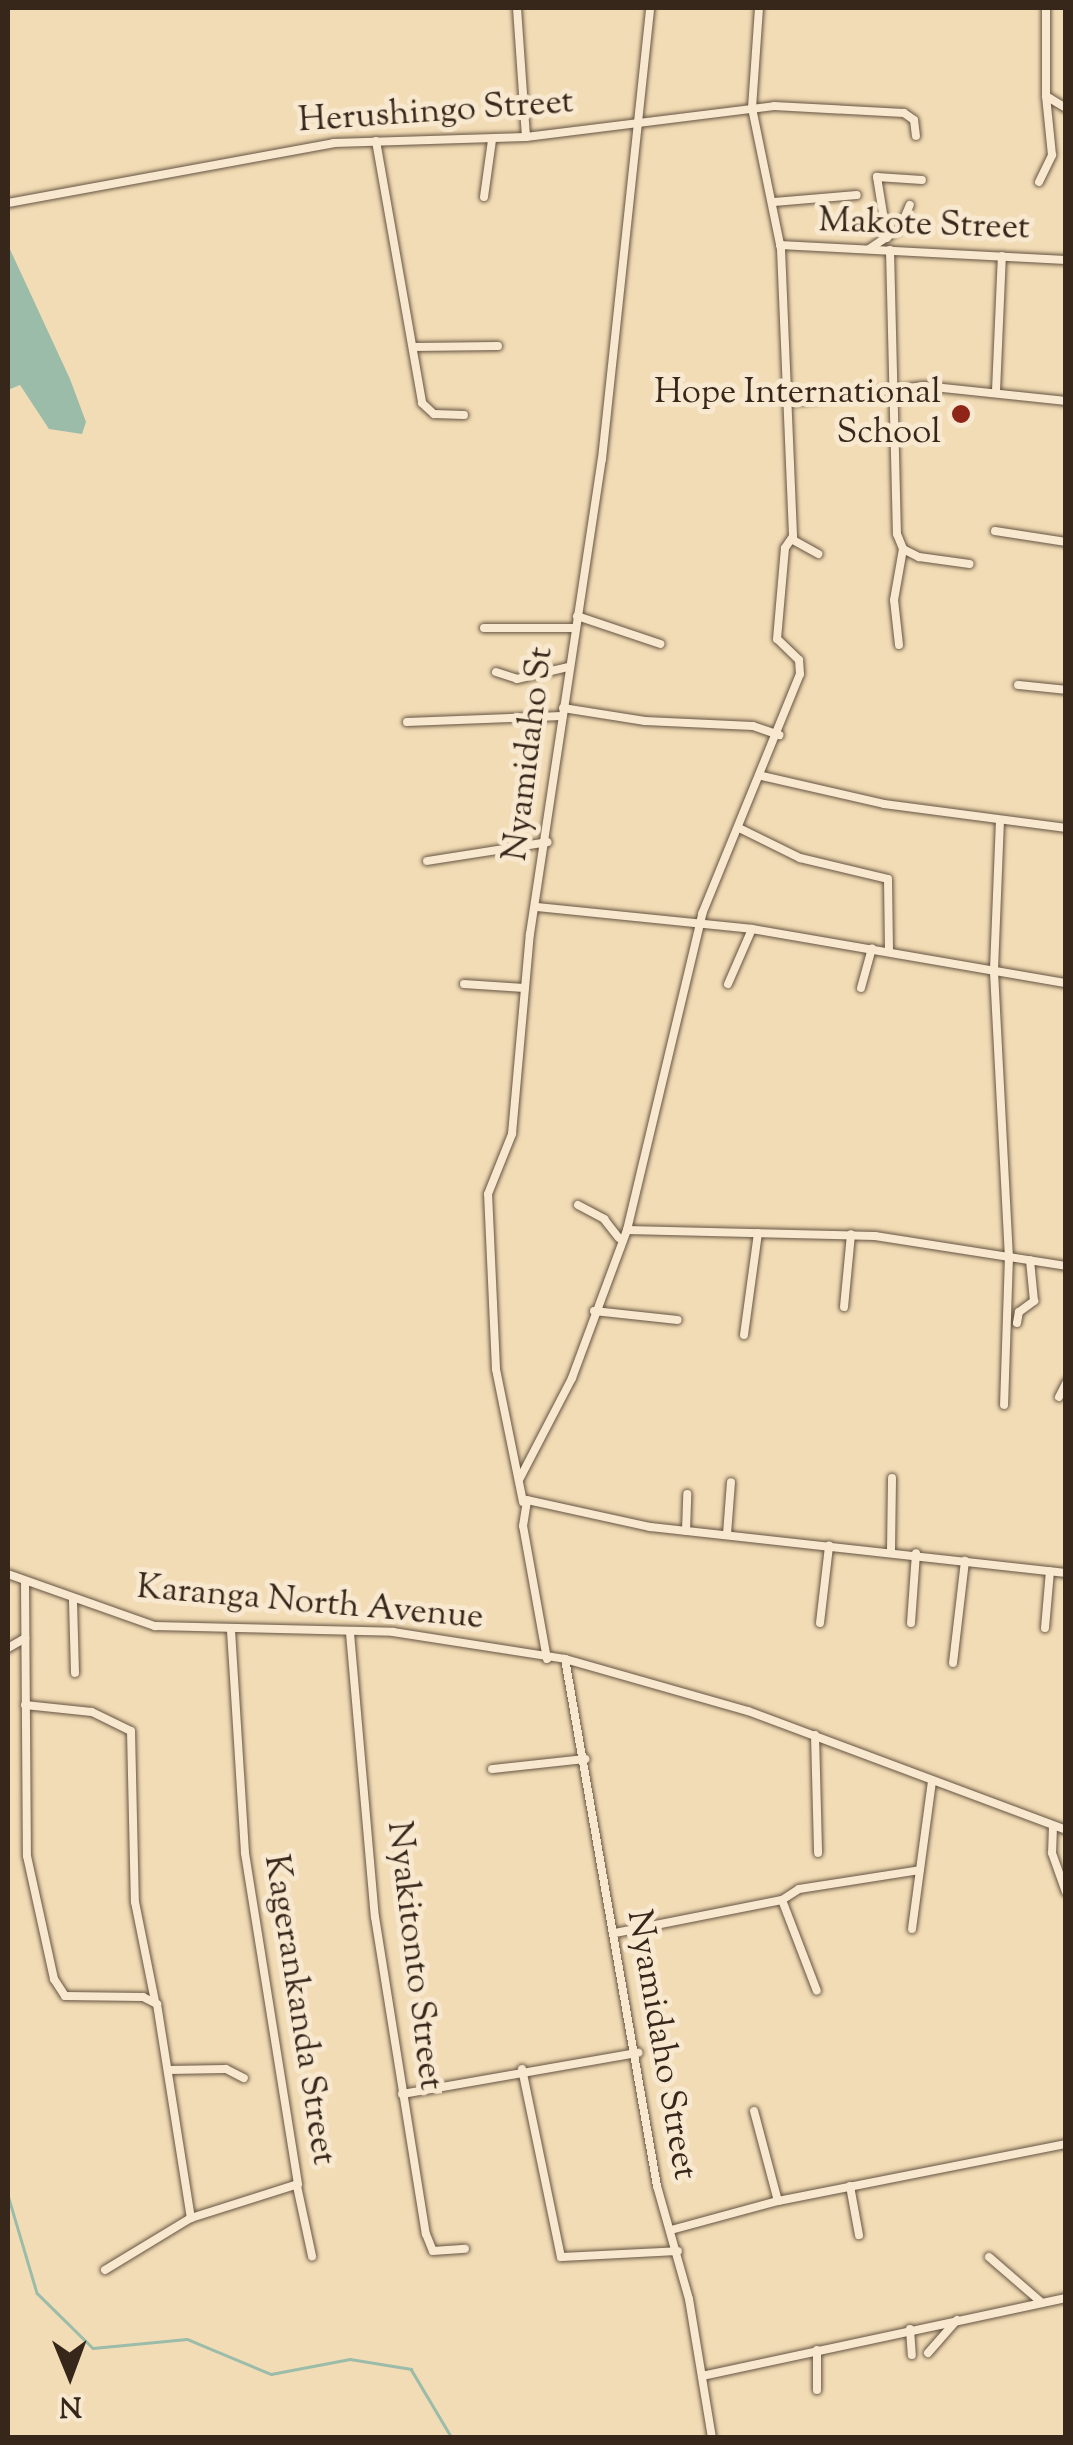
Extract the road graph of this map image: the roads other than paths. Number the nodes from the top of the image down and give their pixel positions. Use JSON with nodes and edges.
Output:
{"nodes":[{"id":1,"x":517,"y":8,"type":"edge"},
{"id":2,"x":650,"y":8,"type":"edge"},
{"id":3,"x":759,"y":8,"type":"edge"},
{"id":4,"x":1046,"y":8,"type":"edge"},
{"id":5,"x":1046,"y":96,"type":"junction"},
{"id":6,"x":752,"y":108,"type":"junction"},
{"id":7,"x":1066,"y":108,"type":"edge"},
{"id":8,"x":637,"y":123,"type":"junction"},
{"id":9,"x":916,"y":136,"type":"dead end"},
{"id":10,"x":526,"y":138,"type":"junction"},
{"id":11,"x":492,"y":140,"type":"junction"},
{"id":12,"x":376,"y":141,"type":"junction"},
{"id":13,"x":922,"y":180,"type":"dead end"},
{"id":14,"x":1039,"y":182,"type":"dead end"},
{"id":15,"x":856,"y":195,"type":"dead end"},
{"id":16,"x":484,"y":197,"type":"dead end"},
{"id":17,"x":774,"y":202,"type":"junction"},
{"id":18,"x":8,"y":203,"type":"edge"},
{"id":19,"x":910,"y":205,"type":"dead end"},
{"id":20,"x":886,"y":238,"type":"junction"},
{"id":21,"x":780,"y":245,"type":"junction"},
{"id":22,"x":869,"y":249,"type":"junction"},
{"id":23,"x":890,"y":250,"type":"junction"},
{"id":24,"x":1002,"y":256,"type":"junction"},
{"id":25,"x":1066,"y":260,"type":"edge"},
{"id":26,"x":498,"y":346,"type":"dead end"},
{"id":27,"x":413,"y":347,"type":"junction"},
{"id":28,"x":891,"y":386,"type":"junction"},
{"id":29,"x":996,"y":392,"type":"junction"},
{"id":30,"x":1066,"y":401,"type":"edge"},
{"id":31,"x":791,"y":402,"type":"junction"},
{"id":32,"x":464,"y":415,"type":"dead end"},
{"id":33,"x":995,"y":532,"type":"dead end"},
{"id":34,"x":793,"y":536,"type":"junction"},
{"id":35,"x":1066,"y":542,"type":"edge"},
{"id":36,"x":903,"y":550,"type":"junction"},
{"id":37,"x":818,"y":554,"type":"dead end"},
{"id":38,"x":970,"y":564,"type":"dead end"},
{"id":39,"x":576,"y":616,"type":"junction"},
{"id":40,"x":484,"y":628,"type":"dead end"},
{"id":41,"x":574,"y":628,"type":"junction"},
{"id":42,"x":660,"y":644,"type":"dead end"},
{"id":43,"x":898,"y":645,"type":"dead end"},
{"id":44,"x":568,"y":667,"type":"junction"},
{"id":45,"x":496,"y":672,"type":"dead end"},
{"id":46,"x":1018,"y":684,"type":"dead end"},
{"id":47,"x":1066,"y":690,"type":"edge"},
{"id":48,"x":563,"y":712,"type":"junction"},
{"id":49,"x":407,"y":722,"type":"dead end"},
{"id":50,"x":779,"y":734,"type":"junction"},
{"id":51,"x":762,"y":776,"type":"junction"},
{"id":52,"x":1000,"y":820,"type":"junction"},
{"id":53,"x":1066,"y":828,"type":"edge"},
{"id":54,"x":741,"y":829,"type":"junction"},
{"id":55,"x":548,"y":842,"type":"junction"},
{"id":56,"x":426,"y":860,"type":"dead end"},
{"id":57,"x":536,"y":907,"type":"junction"},
{"id":58,"x":702,"y":927,"type":"junction"},
{"id":59,"x":752,"y":929,"type":"junction"},
{"id":60,"x":872,"y":948,"type":"junction"},
{"id":61,"x":888,"y":951,"type":"junction"},
{"id":62,"x":994,"y":972,"type":"junction"},
{"id":63,"x":1066,"y":983,"type":"edge"},
{"id":64,"x":464,"y":984,"type":"dead end"},
{"id":65,"x":728,"y":984,"type":"dead end"},
{"id":66,"x":524,"y":988,"type":"junction"},
{"id":67,"x":861,"y":988,"type":"dead end"},
{"id":68,"x":578,"y":1205,"type":"dead end"},
{"id":69,"x":627,"y":1230,"type":"junction"},
{"id":70,"x":758,"y":1233,"type":"junction"},
{"id":71,"x":851,"y":1234,"type":"junction"},
{"id":72,"x":619,"y":1238,"type":"junction"},
{"id":73,"x":1008,"y":1256,"type":"junction"},
{"id":74,"x":1030,"y":1260,"type":"junction"},
{"id":75,"x":1066,"y":1266,"type":"edge"},
{"id":76,"x":844,"y":1307,"type":"dead end"},
{"id":77,"x":594,"y":1311,"type":"junction"},
{"id":78,"x":678,"y":1320,"type":"dead end"},
{"id":79,"x":1017,"y":1323,"type":"dead end"},
{"id":80,"x":744,"y":1335,"type":"dead end"},
{"id":81,"x":1066,"y":1383,"type":"edge"},
{"id":82,"x":1060,"y":1397,"type":"dead end"},
{"id":83,"x":1004,"y":1405,"type":"dead end"},
{"id":84,"x":892,"y":1478,"type":"dead end"},
{"id":85,"x":518,"y":1480,"type":"junction"},
{"id":86,"x":731,"y":1482,"type":"dead end"},
{"id":87,"x":687,"y":1494,"type":"dead end"},
{"id":88,"x":523,"y":1502,"type":"junction"},
{"id":89,"x":686,"y":1530,"type":"junction"},
{"id":90,"x":727,"y":1534,"type":"junction"},
{"id":91,"x":830,"y":1546,"type":"junction"},
{"id":92,"x":891,"y":1550,"type":"junction"},
{"id":93,"x":916,"y":1554,"type":"junction"},
{"id":94,"x":966,"y":1561,"type":"junction"},
{"id":95,"x":1050,"y":1571,"type":"junction"},
{"id":96,"x":1066,"y":1573,"type":"edge"},
{"id":97,"x":8,"y":1574,"type":"edge"},
{"id":98,"x":25,"y":1581,"type":"junction"},
{"id":99,"x":74,"y":1602,"type":"junction"},
{"id":100,"x":911,"y":1622,"type":"dead end"},
{"id":101,"x":820,"y":1623,"type":"dead end"},
{"id":102,"x":1044,"y":1628,"type":"dead end"},
{"id":103,"x":230,"y":1630,"type":"junction"},
{"id":104,"x":350,"y":1633,"type":"junction"},
{"id":105,"x":25,"y":1638,"type":"junction"},
{"id":106,"x":8,"y":1648,"type":"edge"},
{"id":107,"x":548,"y":1659,"type":"junction"},
{"id":108,"x":566,"y":1660,"type":"junction"},
{"id":109,"x":953,"y":1663,"type":"dead end"},
{"id":110,"x":75,"y":1673,"type":"dead end"},
{"id":111,"x":25,"y":1705,"type":"junction"},
{"id":112,"x":815,"y":1735,"type":"junction"},
{"id":113,"x":585,"y":1760,"type":"junction"},
{"id":114,"x":492,"y":1769,"type":"dead end"},
{"id":115,"x":932,"y":1781,"type":"junction"},
{"id":116,"x":1053,"y":1826,"type":"junction"},
{"id":117,"x":1066,"y":1830,"type":"edge"},
{"id":118,"x":818,"y":1853,"type":"dead end"},
{"id":119,"x":920,"y":1870,"type":"junction"},
{"id":120,"x":1066,"y":1892,"type":"edge"},
{"id":121,"x":782,"y":1900,"type":"junction"},
{"id":122,"x":912,"y":1928,"type":"dead end"},
{"id":123,"x":615,"y":1933,"type":"junction"},
{"id":124,"x":817,"y":1992,"type":"dead end"},
{"id":125,"x":155,"y":2000,"type":"junction"},
{"id":126,"x":638,"y":2054,"type":"junction"},
{"id":127,"x":522,"y":2069,"type":"junction"},
{"id":128,"x":168,"y":2070,"type":"junction"},
{"id":129,"x":244,"y":2078,"type":"dead end"},
{"id":130,"x":402,"y":2094,"type":"junction"},
{"id":131,"x":754,"y":2111,"type":"dead end"},
{"id":132,"x":1066,"y":2144,"type":"edge"},
{"id":133,"x":297,"y":2186,"type":"junction"},
{"id":134,"x":850,"y":2186,"type":"junction"},
{"id":135,"x":778,"y":2201,"type":"junction"},
{"id":136,"x":191,"y":2218,"type":"junction"},
{"id":137,"x":671,"y":2230,"type":"junction"},
{"id":138,"x":859,"y":2235,"type":"dead end"},
{"id":139,"x":465,"y":2249,"type":"dead end"},
{"id":140,"x":678,"y":2251,"type":"junction"},
{"id":141,"x":312,"y":2256,"type":"dead end"},
{"id":142,"x":989,"y":2257,"type":"dead end"},
{"id":143,"x":104,"y":2270,"type":"dead end"},
{"id":144,"x":1066,"y":2298,"type":"edge"},
{"id":145,"x":1041,"y":2302,"type":"junction"},
{"id":146,"x":958,"y":2320,"type":"junction"},
{"id":147,"x":910,"y":2329,"type":"junction"},
{"id":148,"x":818,"y":2350,"type":"junction"},
{"id":149,"x":928,"y":2353,"type":"dead end"},
{"id":150,"x":912,"y":2355,"type":"dead end"},
{"id":151,"x":702,"y":2376,"type":"junction"},
{"id":152,"x":817,"y":2390,"type":"dead end"},
{"id":153,"x":712,"y":2438,"type":"edge"}],
"edges":[{"from":1,"to":10,"type":"street"},
{"from":2,"to":8,"type":"street","name":"Nyamidaho St"},
{"from":3,"to":6,"type":"street"},
{"from":4,"to":5,"type":"street"},
{"from":5,"to":7,"type":"street"},
{"from":5,"to":14,"type":"street"},
{"from":6,"to":8,"type":"street","name":"Herushingo Street"},
{"from":6,"to":9,"type":"street","name":"Herushingo Street"},
{"from":6,"to":17,"type":"street"},
{"from":8,"to":10,"type":"street","name":"Herushingo Street"},
{"from":8,"to":39,"type":"street","name":"Nyamidaho St"},
{"from":10,"to":11,"type":"street","name":"Herushingo Street"},
{"from":11,"to":12,"type":"street","name":"Herushingo Street"},
{"from":11,"to":16,"type":"street"},
{"from":12,"to":18,"type":"street","name":"Herushingo Street"},
{"from":12,"to":27,"type":"street"},
{"from":13,"to":20,"type":"street"},
{"from":15,"to":17,"type":"street"},
{"from":17,"to":21,"type":"street"},
{"from":19,"to":20,"type":"street"},
{"from":20,"to":22,"type":"street"},
{"from":21,"to":22,"type":"street","name":"Makote Street"},
{"from":21,"to":31,"type":"street"},
{"from":22,"to":23,"type":"street","name":"Makote Street"},
{"from":23,"to":24,"type":"street","name":"Makote Street"},
{"from":23,"to":28,"type":"street"},
{"from":24,"to":25,"type":"street","name":"Makote Street"},
{"from":24,"to":29,"type":"street"},
{"from":26,"to":27,"type":"street"},
{"from":27,"to":32,"type":"street"},
{"from":28,"to":29,"type":"street"},
{"from":28,"to":31,"type":"street"},
{"from":28,"to":36,"type":"street"},
{"from":29,"to":30,"type":"street"},
{"from":31,"to":34,"type":"street"},
{"from":33,"to":35,"type":"street"},
{"from":34,"to":37,"type":"street"},
{"from":34,"to":50,"type":"street"},
{"from":36,"to":38,"type":"street"},
{"from":36,"to":43,"type":"street"},
{"from":39,"to":41,"type":"street","name":"Nyamidaho St"},
{"from":39,"to":42,"type":"street"},
{"from":40,"to":41,"type":"street"},
{"from":41,"to":44,"type":"street","name":"Nyamidaho St"},
{"from":44,"to":45,"type":"street"},
{"from":44,"to":48,"type":"street","name":"Nyamidaho St"},
{"from":46,"to":47,"type":"street"},
{"from":48,"to":49,"type":"street"},
{"from":48,"to":50,"type":"street"},
{"from":48,"to":55,"type":"street","name":"Nyamidaho St"},
{"from":50,"to":51,"type":"street"},
{"from":51,"to":52,"type":"street"},
{"from":51,"to":54,"type":"street"},
{"from":52,"to":53,"type":"street"},
{"from":52,"to":62,"type":"street"},
{"from":54,"to":58,"type":"street"},
{"from":54,"to":61,"type":"street"},
{"from":55,"to":56,"type":"street"},
{"from":55,"to":57,"type":"street","name":"Nyamidaho St"},
{"from":57,"to":58,"type":"street"},
{"from":57,"to":66,"type":"street","name":"Nyamidaho St"},
{"from":58,"to":59,"type":"street"},
{"from":58,"to":69,"type":"street"},
{"from":59,"to":60,"type":"street"},
{"from":59,"to":65,"type":"street"},
{"from":60,"to":61,"type":"street"},
{"from":60,"to":67,"type":"street"},
{"from":61,"to":62,"type":"street"},
{"from":62,"to":63,"type":"street"},
{"from":62,"to":73,"type":"street"},
{"from":64,"to":66,"type":"street"},
{"from":66,"to":85,"type":"street","name":"Nyamidaho St"},
{"from":68,"to":72,"type":"street"},
{"from":69,"to":70,"type":"street"},
{"from":69,"to":72,"type":"street"},
{"from":70,"to":71,"type":"street"},
{"from":70,"to":80,"type":"street"},
{"from":71,"to":73,"type":"street"},
{"from":71,"to":76,"type":"street"},
{"from":72,"to":77,"type":"street"},
{"from":73,"to":74,"type":"street"},
{"from":73,"to":83,"type":"street"},
{"from":74,"to":75,"type":"street"},
{"from":74,"to":79,"type":"street"},
{"from":77,"to":78,"type":"street"},
{"from":77,"to":85,"type":"street"},
{"from":81,"to":82,"type":"street"},
{"from":84,"to":92,"type":"street"},
{"from":85,"to":88,"type":"street","name":"Nyamidaho St"},
{"from":86,"to":90,"type":"street"},
{"from":87,"to":89,"type":"street"},
{"from":88,"to":89,"type":"street"},
{"from":88,"to":107,"type":"street","name":"Nyamidaho St"},
{"from":89,"to":90,"type":"street"},
{"from":90,"to":91,"type":"street"},
{"from":91,"to":92,"type":"street"},
{"from":91,"to":101,"type":"street"},
{"from":92,"to":93,"type":"street"},
{"from":93,"to":94,"type":"street"},
{"from":93,"to":100,"type":"street"},
{"from":94,"to":95,"type":"street"},
{"from":94,"to":109,"type":"street"},
{"from":95,"to":96,"type":"street"},
{"from":95,"to":102,"type":"street"},
{"from":97,"to":98,"type":"street","name":"Karanga North Avenue"},
{"from":98,"to":99,"type":"street","name":"Karanga North Avenue"},
{"from":98,"to":105,"type":"street"},
{"from":99,"to":103,"type":"street","name":"Karanga North Avenue"},
{"from":99,"to":110,"type":"street"},
{"from":103,"to":104,"type":"street","name":"Karanga North Avenue"},
{"from":103,"to":133,"type":"street","name":"Kagerankanda Street"},
{"from":104,"to":107,"type":"street","name":"Karanga North Avenue"},
{"from":104,"to":130,"type":"street","name":"Nyakitonto Street"},
{"from":105,"to":106,"type":"street"},
{"from":105,"to":111,"type":"street"},
{"from":107,"to":108,"type":"street","name":"Karanga North Avenue"},
{"from":108,"to":112,"type":"street","name":"Karanga North Avenue"},
{"from":108,"to":113,"type":"street","name":"Nyamidaho Street"},
{"from":111,"to":125,"type":"street"},
{"from":111,"to":125,"type":"street"},
{"from":112,"to":115,"type":"street","name":"Karanga North Avenue"},
{"from":112,"to":118,"type":"street"},
{"from":113,"to":114,"type":"street"},
{"from":113,"to":123,"type":"street","name":"Nyamidaho Street"},
{"from":115,"to":116,"type":"street","name":"Karanga North Avenue"},
{"from":115,"to":119,"type":"street"},
{"from":116,"to":117,"type":"street","name":"Karanga North Avenue"},
{"from":116,"to":120,"type":"street"},
{"from":119,"to":121,"type":"street"},
{"from":119,"to":122,"type":"street"},
{"from":121,"to":123,"type":"street"},
{"from":121,"to":124,"type":"street"},
{"from":123,"to":126,"type":"street","name":"Nyamidaho Street"},
{"from":125,"to":128,"type":"street"},
{"from":126,"to":127,"type":"street"},
{"from":126,"to":137,"type":"street","name":"Nyamidaho Street"},
{"from":127,"to":130,"type":"street"},
{"from":127,"to":140,"type":"street"},
{"from":128,"to":129,"type":"street"},
{"from":128,"to":136,"type":"street"},
{"from":130,"to":139,"type":"street","name":"Nyakitonto Street"},
{"from":131,"to":135,"type":"street"},
{"from":132,"to":134,"type":"street"},
{"from":133,"to":136,"type":"street","name":"Kagerankanda Street"},
{"from":133,"to":141,"type":"street"},
{"from":134,"to":135,"type":"street"},
{"from":134,"to":138,"type":"street"},
{"from":135,"to":137,"type":"street"},
{"from":136,"to":143,"type":"street","name":"Kagerankanda Street"},
{"from":137,"to":140,"type":"street","name":"Nyamidaho Street"},
{"from":140,"to":151,"type":"street","name":"Nyamidaho Street"},
{"from":142,"to":145,"type":"street"},
{"from":144,"to":145,"type":"street"},
{"from":145,"to":146,"type":"street"},
{"from":146,"to":147,"type":"street"},
{"from":146,"to":149,"type":"street"},
{"from":147,"to":148,"type":"street"},
{"from":147,"to":150,"type":"street"},
{"from":148,"to":151,"type":"street"},
{"from":148,"to":152,"type":"street"},
{"from":151,"to":153,"type":"street","name":"Nyamidaho Street"}]}
